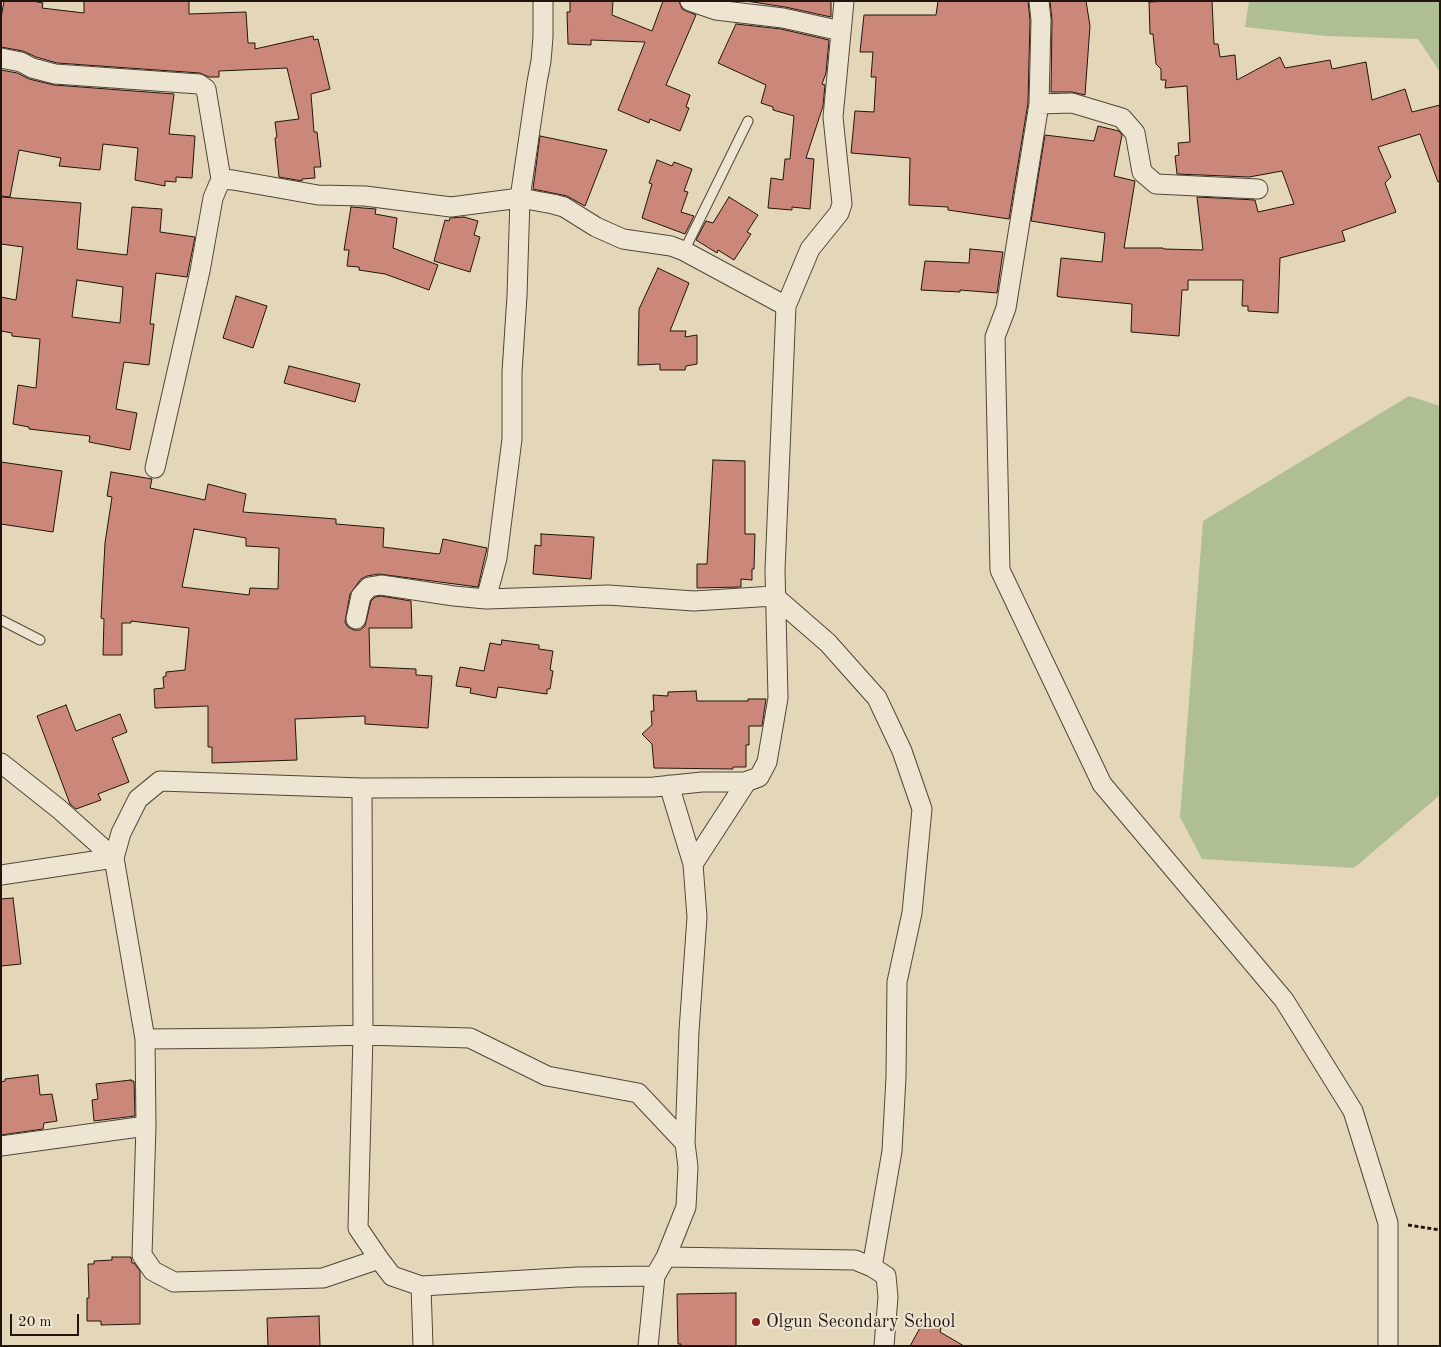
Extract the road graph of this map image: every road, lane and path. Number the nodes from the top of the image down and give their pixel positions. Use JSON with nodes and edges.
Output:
{"nodes":[{"id":1,"x":543,"y":1,"type":"edge"},
{"id":2,"x":690,"y":1,"type":"edge"},
{"id":3,"x":844,"y":1,"type":"edge"},
{"id":4,"x":1039,"y":1,"type":"edge"},
{"id":5,"x":841,"y":31,"type":"junction"},
{"id":6,"x":1,"y":58,"type":"edge"},
{"id":7,"x":1039,"y":104,"type":"junction"},
{"id":8,"x":748,"y":120,"type":"dead end"},
{"id":9,"x":221,"y":179,"type":"junction"},
{"id":10,"x":1258,"y":189,"type":"dead end"},
{"id":11,"x":520,"y":198,"type":"junction"},
{"id":12,"x":684,"y":251,"type":"junction"},
{"id":13,"x":786,"y":306,"type":"junction"},
{"id":14,"x":155,"y":468,"type":"dead end"},
{"id":15,"x":774,"y":596,"type":"junction"},
{"id":16,"x":486,"y":599,"type":"junction"},
{"id":17,"x":1,"y":620,"type":"edge"},
{"id":18,"x":356,"y":620,"type":"dead end"},
{"id":19,"x":40,"y":640,"type":"dead end"},
{"id":20,"x":1,"y":764,"type":"edge"},
{"id":21,"x":747,"y":781,"type":"junction"},
{"id":22,"x":669,"y":785,"type":"junction"},
{"id":23,"x":362,"y":788,"type":"junction"},
{"id":24,"x":114,"y":858,"type":"junction"},
{"id":25,"x":693,"y":864,"type":"junction"},
{"id":26,"x":1,"y":875,"type":"edge"},
{"id":27,"x":363,"y":1035,"type":"junction"},
{"id":28,"x":145,"y":1039,"type":"junction"},
{"id":29,"x":146,"y":1126,"type":"junction"},
{"id":30,"x":685,"y":1143,"type":"junction"},
{"id":31,"x":1,"y":1146,"type":"edge"},
{"id":32,"x":1388,"y":1223,"type":"junction"},
{"id":33,"x":1440,"y":1230,"type":"edge"},
{"id":34,"x":666,"y":1257,"type":"junction"},
{"id":35,"x":379,"y":1259,"type":"junction"},
{"id":36,"x":872,"y":1267,"type":"junction"},
{"id":37,"x":655,"y":1276,"type":"junction"},
{"id":38,"x":421,"y":1286,"type":"junction"},
{"id":39,"x":422,"y":1346,"type":"edge"},
{"id":40,"x":648,"y":1346,"type":"edge"},
{"id":41,"x":884,"y":1346,"type":"edge"},
{"id":42,"x":1388,"y":1346,"type":"edge"}],
"edges":[{"from":1,"to":11,"type":"street"},
{"from":2,"to":5,"type":"street"},
{"from":3,"to":5,"type":"street"},
{"from":4,"to":7,"type":"street"},
{"from":5,"to":13,"type":"street"},
{"from":6,"to":9,"type":"street"},
{"from":7,"to":10,"type":"street"},
{"from":7,"to":32,"type":"street"},
{"from":8,"to":12,"type":"lane"},
{"from":9,"to":11,"type":"street"},
{"from":9,"to":14,"type":"street"},
{"from":11,"to":12,"type":"street"},
{"from":11,"to":16,"type":"street"},
{"from":12,"to":13,"type":"street"},
{"from":13,"to":15,"type":"street"},
{"from":15,"to":16,"type":"street"},
{"from":15,"to":21,"type":"street"},
{"from":15,"to":36,"type":"street"},
{"from":16,"to":18,"type":"street"},
{"from":17,"to":19,"type":"lane"},
{"from":20,"to":24,"type":"street"},
{"from":21,"to":22,"type":"street"},
{"from":21,"to":25,"type":"street"},
{"from":22,"to":23,"type":"street"},
{"from":22,"to":25,"type":"street"},
{"from":23,"to":24,"type":"street"},
{"from":23,"to":27,"type":"street"},
{"from":24,"to":26,"type":"street"},
{"from":24,"to":28,"type":"street"},
{"from":25,"to":30,"type":"street"},
{"from":27,"to":28,"type":"street"},
{"from":27,"to":30,"type":"street"},
{"from":27,"to":35,"type":"street"},
{"from":28,"to":29,"type":"street"},
{"from":29,"to":31,"type":"street"},
{"from":29,"to":35,"type":"street"},
{"from":30,"to":34,"type":"street"},
{"from":32,"to":33,"type":"path"},
{"from":32,"to":42,"type":"street"},
{"from":34,"to":36,"type":"street"},
{"from":34,"to":37,"type":"street"},
{"from":35,"to":38,"type":"street"},
{"from":36,"to":41,"type":"street"},
{"from":37,"to":38,"type":"street"},
{"from":37,"to":40,"type":"street"},
{"from":38,"to":39,"type":"street"}]}
